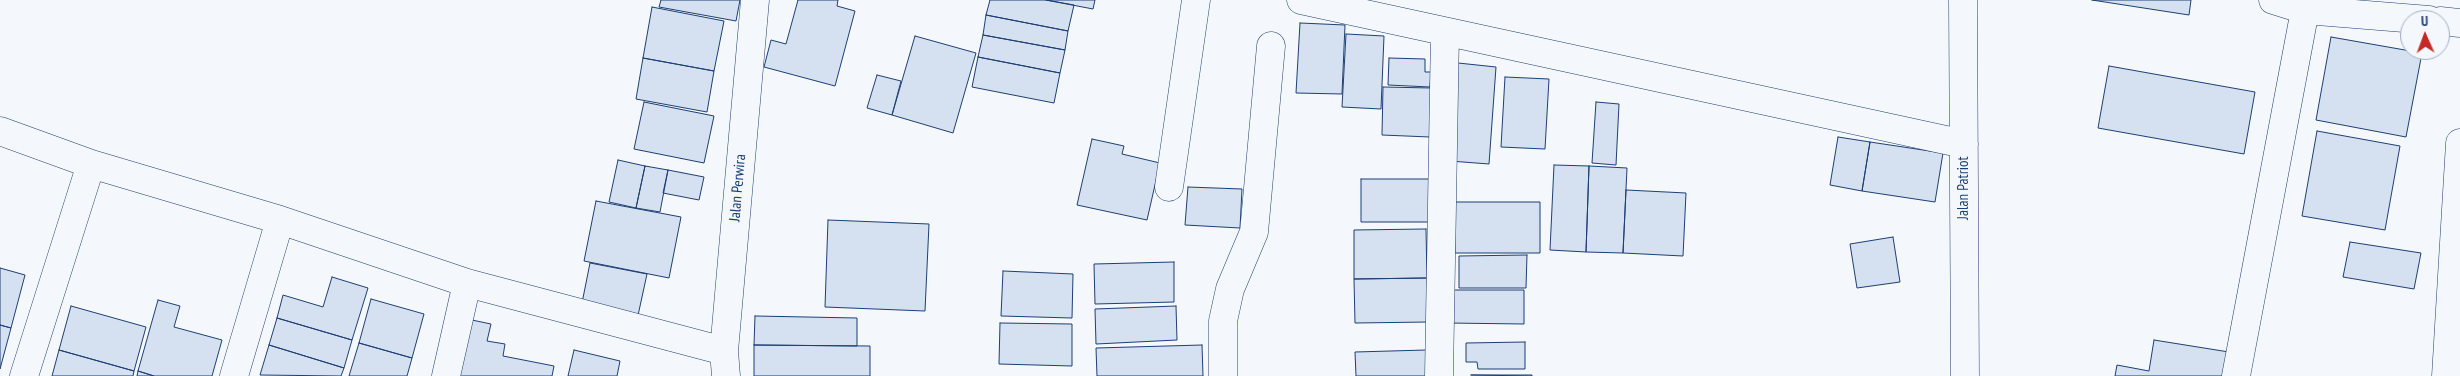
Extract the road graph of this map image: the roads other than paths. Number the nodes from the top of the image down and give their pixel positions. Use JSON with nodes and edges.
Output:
{"nodes":[{"id":1,"x":756,"y":0,"type":"edge"},
{"id":2,"x":1196,"y":0,"type":"edge"},
{"id":3,"x":1301,"y":0,"type":"edge"},
{"id":4,"x":1963,"y":0,"type":"edge"},
{"id":5,"x":2273,"y":0,"type":"edge"},
{"id":6,"x":2305,"y":10,"type":"junction"},
{"id":7,"x":2400,"y":18,"type":"edge"},
{"id":8,"x":1445,"y":32,"type":"junction"},
{"id":9,"x":1270,"y":46,"type":"dead end"},
{"id":10,"x":0,"y":131,"type":"edge"},
{"id":11,"x":2460,"y":143,"type":"edge"},
{"id":12,"x":1964,"y":144,"type":"junction"},
{"id":13,"x":91,"y":164,"type":"junction"},
{"id":14,"x":1169,"y":187,"type":"dead end"},
{"id":15,"x":280,"y":220,"type":"junction"},
{"id":16,"x":467,"y":283,"type":"junction"},
{"id":17,"x":725,"y":364,"type":"edge"},
{"id":18,"x":24,"y":376,"type":"edge"},
{"id":19,"x":234,"y":376,"type":"edge"},
{"id":20,"x":446,"y":376,"type":"edge"},
{"id":21,"x":1223,"y":376,"type":"edge"},
{"id":22,"x":1439,"y":376,"type":"edge"},
{"id":23,"x":1965,"y":376,"type":"edge"},
{"id":24,"x":2236,"y":376,"type":"edge"},
{"id":25,"x":2446,"y":376,"type":"edge"}],
"edges":[{"from":1,"to":17,"type":"street","name":"Jalan Perwira"},
{"from":2,"to":14,"type":"street"},
{"from":3,"to":8,"type":"street"},
{"from":4,"to":12,"type":"street","name":"Jalan Patriot"},
{"from":5,"to":6,"type":"street"},
{"from":6,"to":7,"type":"street"},
{"from":6,"to":24,"type":"street"},
{"from":8,"to":12,"type":"street"},
{"from":8,"to":22,"type":"street"},
{"from":9,"to":21,"type":"street"},
{"from":10,"to":13,"type":"street"},
{"from":11,"to":25,"type":"street"},
{"from":12,"to":23,"type":"street","name":"Jalan Patriot"},
{"from":13,"to":15,"type":"street"},
{"from":13,"to":18,"type":"street"},
{"from":15,"to":16,"type":"street"},
{"from":15,"to":19,"type":"street"},
{"from":16,"to":17,"type":"street"},
{"from":16,"to":20,"type":"street"}]}
